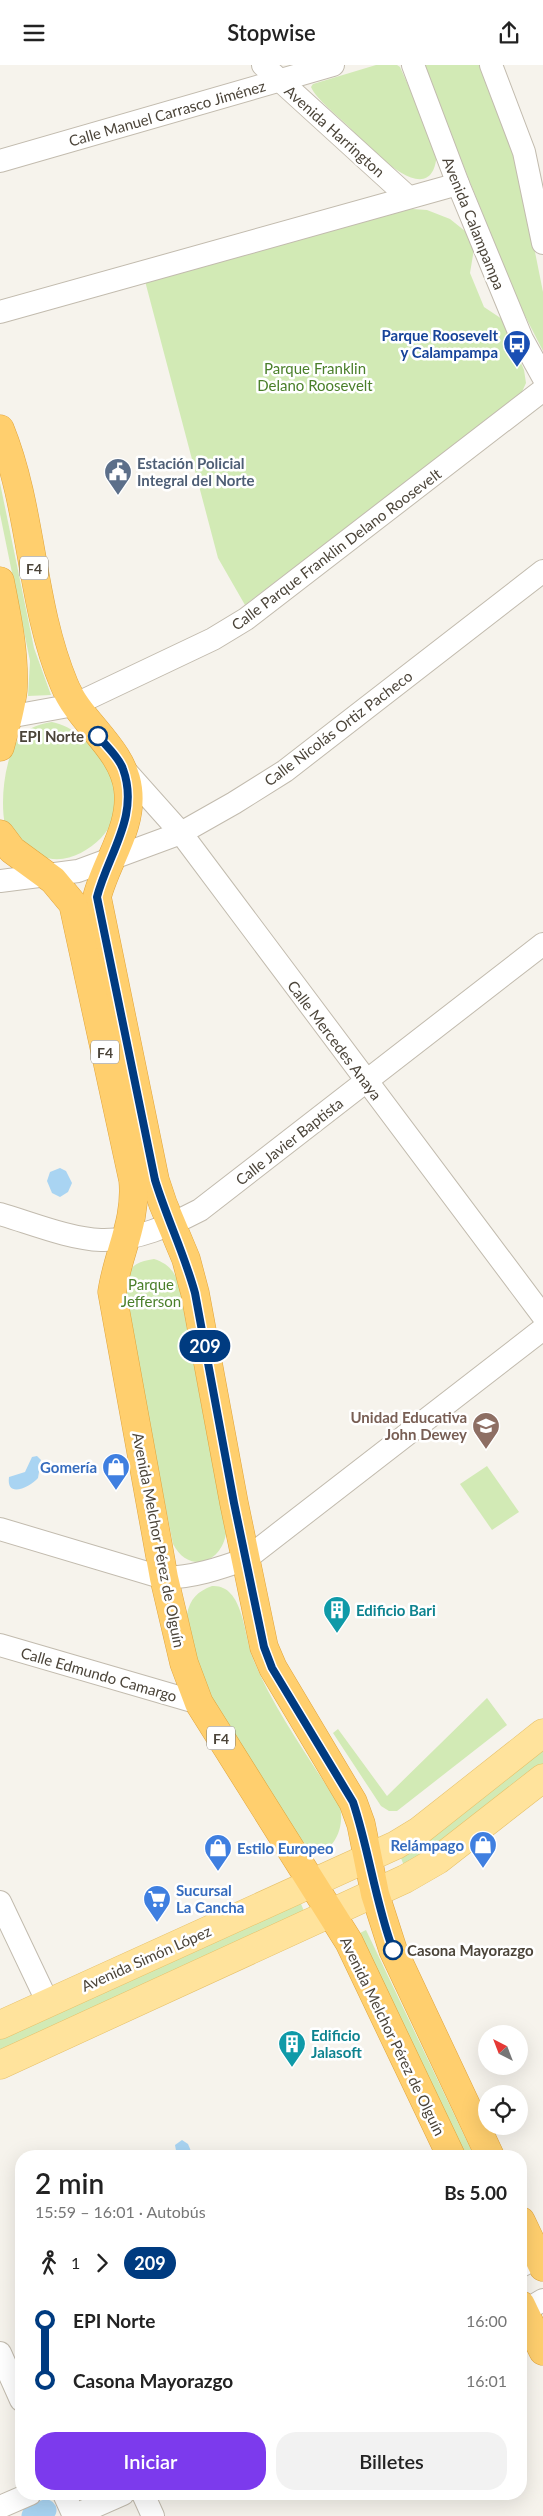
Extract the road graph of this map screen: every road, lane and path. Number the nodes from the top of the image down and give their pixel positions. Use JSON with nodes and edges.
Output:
{"nodes":[{"id":1,"x":263,"y":65,"type":"edge"},
{"id":2,"x":333,"y":65,"type":"edge"},
{"id":3,"x":413,"y":65,"type":"edge"},
{"id":4,"x":491,"y":65,"type":"edge"},
{"id":5,"x":280,"y":81,"type":"junction"},
{"id":6,"x":533,"y":149,"type":"edge"},
{"id":7,"x":0,"y":161,"type":"edge"},
{"id":8,"x":458,"y":184,"type":"junction"},
{"id":9,"x":408,"y":197,"type":"junction"},
{"id":10,"x":543,"y":243,"type":"edge"},
{"id":11,"x":0,"y":313,"type":"edge"},
{"id":12,"x":543,"y":377,"type":"edge"},
{"id":13,"x":543,"y":390,"type":"edge"},
{"id":14,"x":0,"y":429,"type":"edge"},
{"id":15,"x":543,"y":571,"type":"edge"},
{"id":16,"x":0,"y":581,"type":"edge"},
{"id":17,"x":74,"y":705,"type":"junction"},
{"id":18,"x":4,"y":716,"type":"edge"},
{"id":19,"x":0,"y":747,"type":"edge"},
{"id":20,"x":123,"y":768,"type":"junction"},
{"id":21,"x":181,"y":833,"type":"junction"},
{"id":22,"x":0,"y":834,"type":"edge"},
{"id":23,"x":110,"y":859,"type":"junction"},
{"id":24,"x":47,"y":877,"type":"junction"},
{"id":25,"x":0,"y":881,"type":"edge"},
{"id":26,"x":543,"y":944,"type":"edge"},
{"id":27,"x":366,"y":1082,"type":"junction"},
{"id":28,"x":0,"y":1214,"type":"edge"},
{"id":29,"x":172,"y":1225,"type":"junction"},
{"id":30,"x":127,"y":1237,"type":"junction"},
{"id":31,"x":543,"y":1316,"type":"edge"},
{"id":32,"x":543,"y":1329,"type":"edge"},
{"id":33,"x":0,"y":1529,"type":"edge"},
{"id":34,"x":246,"y":1559,"type":"junction"},
{"id":35,"x":164,"y":1578,"type":"junction"},
{"id":36,"x":0,"y":1645,"type":"edge"},
{"id":37,"x":199,"y":1703,"type":"junction"},
{"id":38,"x":543,"y":1733,"type":"edge"},
{"id":39,"x":543,"y":1778,"type":"edge"},
{"id":40,"x":368,"y":1858,"type":"junction"},
{"id":41,"x":311,"y":1883,"type":"junction"},
{"id":42,"x":375,"y":1894,"type":"junction"},
{"id":43,"x":0,"y":1902,"type":"edge"},
{"id":44,"x":330,"y":1914,"type":"junction"},
{"id":45,"x":48,"y":2003,"type":"junction"},
{"id":46,"x":0,"y":2025,"type":"edge"},
{"id":47,"x":0,"y":2065,"type":"edge"},
{"id":48,"x":448,"y":2150,"type":"edge"},
{"id":49,"x":487,"y":2150,"type":"edge"},
{"id":50,"x":527,"y":2237,"type":"edge"},
{"id":51,"x":536,"y":2260,"type":"edge"},
{"id":52,"x":528,"y":2307,"type":"edge"},
{"id":53,"x":543,"y":2351,"type":"edge"},
{"id":54,"x":0,"y":2353,"type":"edge"},
{"id":55,"x":15,"y":2387,"type":"edge"},
{"id":56,"x":16,"y":2500,"type":"edge"},
{"id":57,"x":66,"y":2500,"type":"edge"},
{"id":58,"x":109,"y":2500,"type":"edge"},
{"id":59,"x":146,"y":2500,"type":"edge"},
{"id":60,"x":0,"y":2507,"type":"edge"},
{"id":61,"x":73,"y":2516,"type":"edge"},
{"id":62,"x":153,"y":2516,"type":"edge"}],
"edges":[{"from":1,"to":5,"type":"street","name":"Avenida Harrington"},
{"from":2,"to":5,"type":"street","name":"Calle Manuel Carrasco Jiménez"},
{"from":3,"to":8,"type":"street","name":"Avenida Calampampa"},
{"from":4,"to":6,"type":"street"},
{"from":5,"to":7,"type":"street","name":"Calle Manuel Carrasco Jiménez"},
{"from":5,"to":9,"type":"street","name":"Avenida Harrington"},
{"from":6,"to":10,"type":"street"},
{"from":8,"to":9,"type":"street"},
{"from":8,"to":12,"type":"street","name":"Avenida Calampampa"},
{"from":9,"to":11,"type":"street"},
{"from":13,"to":17,"type":"street","name":"Calle Parque Franklin Delano Roosevelt"},
{"from":14,"to":17,"type":"highway","number":"F4"},
{"from":15,"to":21,"type":"street","name":"Calle Nicolás Ortiz Pacheco"},
{"from":16,"to":18,"type":"highway","number":"F4"},
{"from":17,"to":18,"type":"street","name":"Calle Parque Franklin Delano Roosevelt"},
{"from":17,"to":20,"type":"highway","number":"F4"},
{"from":18,"to":19,"type":"highway","number":"F4"},
{"from":20,"to":21,"type":"street","name":"Calle Mercedes Anaya"},
{"from":20,"to":23,"type":"highway","number":"F4"},
{"from":21,"to":23,"type":"street","name":"Calle Nicolás Ortiz Pacheco"},
{"from":21,"to":27,"type":"street","name":"Calle Mercedes Anaya"},
{"from":22,"to":24,"type":"highway","number":"F4"},
{"from":23,"to":24,"type":"street","name":"Calle Nicolás Ortiz Pacheco"},
{"from":23,"to":29,"type":"highway","number":"F4"},
{"from":24,"to":25,"type":"street","name":"Calle Nicolás Ortiz Pacheco"},
{"from":24,"to":30,"type":"highway","name":"Avenida Melchor Pérez de Olguín","number":"F4"},
{"from":26,"to":27,"type":"street","name":"Calle Javier Baptista"},
{"from":27,"to":29,"type":"street","name":"Calle Javier Baptista"},
{"from":27,"to":31,"type":"street","name":"Calle Mercedes Anaya"},
{"from":28,"to":30,"type":"street","name":"Calle Javier Baptista"},
{"from":29,"to":30,"type":"street","name":"Calle Javier Baptista"},
{"from":29,"to":34,"type":"highway","number":"F4"},
{"from":30,"to":35,"type":"highway","name":"Avenida Melchor Pérez de Olguín","number":"F4"},
{"from":32,"to":34,"type":"street"},
{"from":33,"to":35,"type":"street"},
{"from":34,"to":35,"type":"street"},
{"from":34,"to":40,"type":"highway","number":"F4"},
{"from":35,"to":37,"type":"highway","name":"Avenida Melchor Pérez de Olguín","number":"F4"},
{"from":36,"to":37,"type":"street","name":"Calle Edmundo Camargo"},
{"from":37,"to":41,"type":"highway","name":"Avenida Melchor Pérez de Olguín","number":"F4"},
{"from":38,"to":40,"type":"main road","name":"Avenida Simón López"},
{"from":39,"to":42,"type":"main road"},
{"from":40,"to":41,"type":"main road","name":"Avenida Simón López"},
{"from":40,"to":42,"type":"highway","number":"F4"},
{"from":41,"to":44,"type":"highway","name":"Avenida Melchor Pérez de Olguín","number":"F4"},
{"from":41,"to":45,"type":"main road","name":"Avenida Simón López"},
{"from":42,"to":44,"type":"main road"},
{"from":42,"to":49,"type":"highway","number":"F4"},
{"from":43,"to":45,"type":"street"},
{"from":44,"to":47,"type":"main road"},
{"from":44,"to":48,"type":"highway","name":"Avenida Melchor Pérez de Olguín","number":"F4"},
{"from":45,"to":46,"type":"main road","name":"Avenida Simón López"},
{"from":50,"to":51,"type":"highway"},
{"from":52,"to":53,"type":"highway"},
{"from":54,"to":55,"type":"street"},
{"from":56,"to":60,"type":"street"},
{"from":57,"to":61,"type":"street"},
{"from":58,"to":61,"type":"street"},
{"from":59,"to":62,"type":"street"}]}
